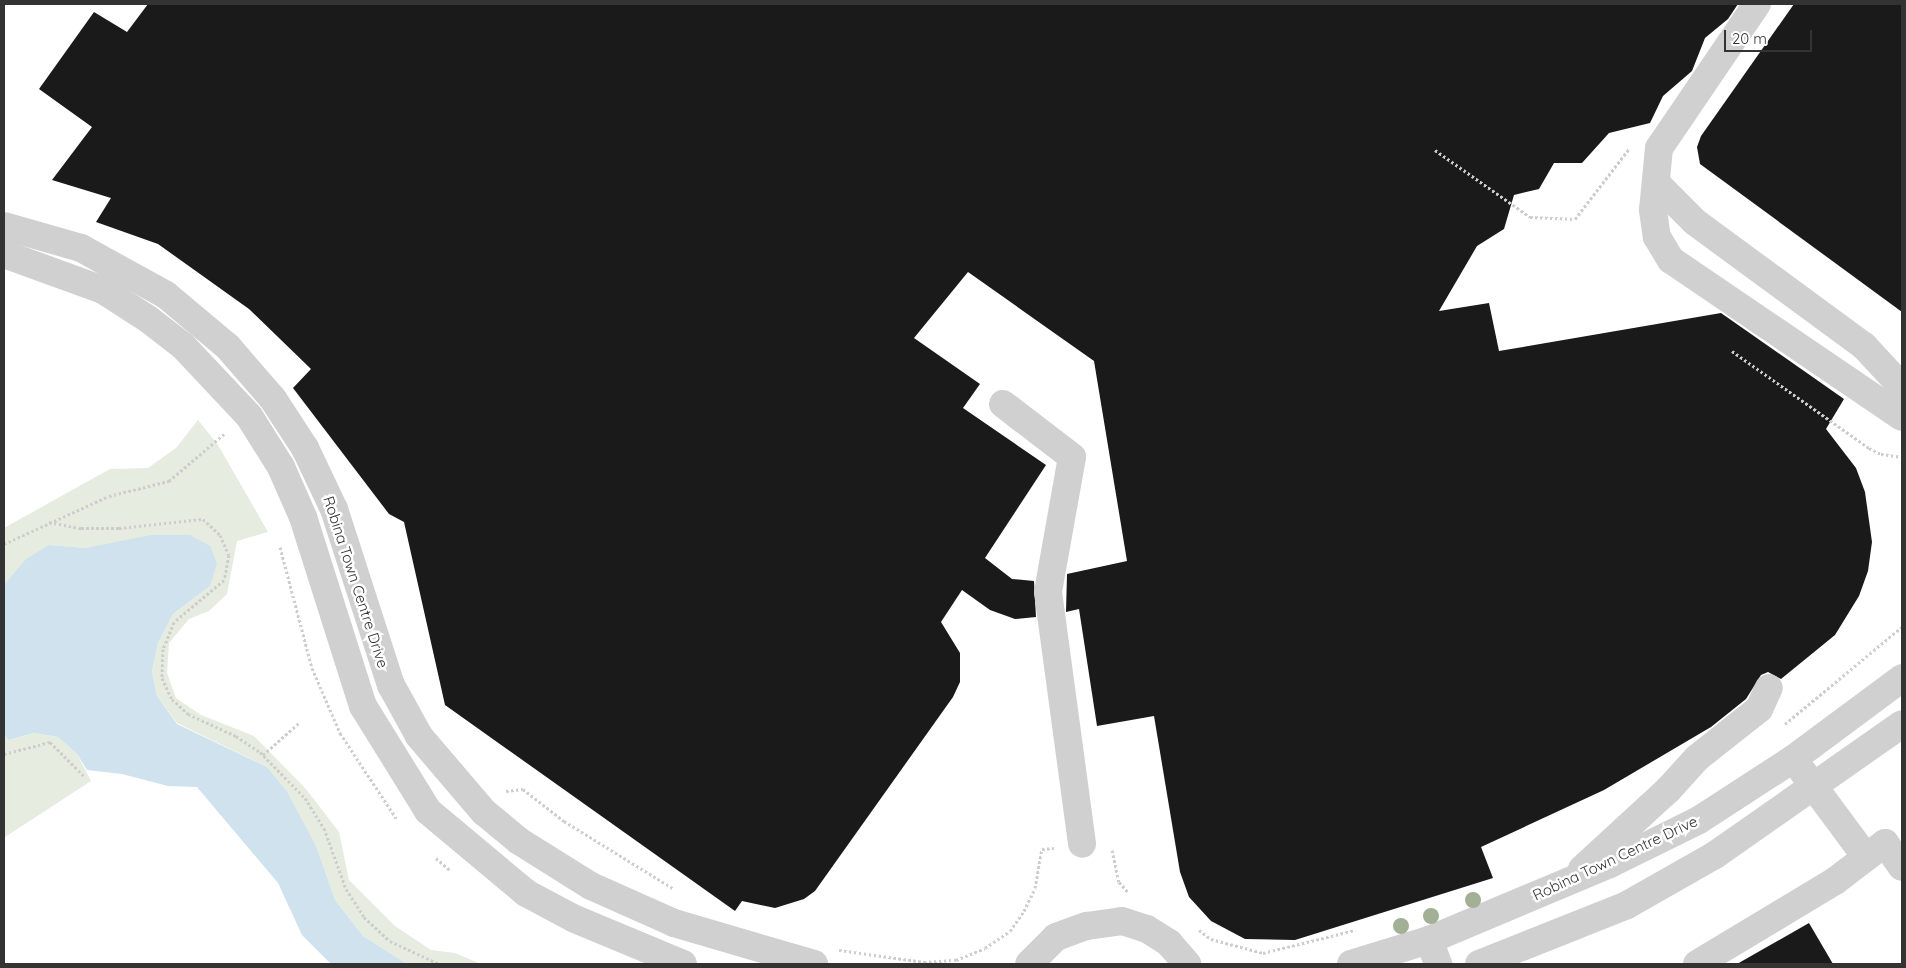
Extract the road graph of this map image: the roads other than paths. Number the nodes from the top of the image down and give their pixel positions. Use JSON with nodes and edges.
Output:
{"nodes":[{"id":1,"x":1757,"y":4,"type":"edge"},
{"id":2,"x":1656,"y":183,"type":"junction"},
{"id":3,"x":4,"y":226,"type":"edge"},
{"id":4,"x":4,"y":254,"type":"edge"},
{"id":5,"x":1902,"y":387,"type":"edge"},
{"id":6,"x":1003,"y":404,"type":"dead end"},
{"id":7,"x":1902,"y":417,"type":"edge"},
{"id":8,"x":1902,"y":678,"type":"edge"},
{"id":9,"x":1768,"y":688,"type":"dead end"},
{"id":10,"x":1902,"y":724,"type":"edge"},
{"id":11,"x":1793,"y":759,"type":"junction"},
{"id":12,"x":1815,"y":786,"type":"junction"},
{"id":13,"x":1082,"y":844,"type":"road end"},
{"id":14,"x":1866,"y":858,"type":"junction"},
{"id":15,"x":549,"y":861,"type":"junction"},
{"id":16,"x":1902,"y":867,"type":"edge"},
{"id":17,"x":1568,"y":882,"type":"junction"},
{"id":18,"x":526,"y":893,"type":"junction"},
{"id":19,"x":1434,"y":952,"type":"edge"},
{"id":20,"x":683,"y":964,"type":"edge"},
{"id":21,"x":814,"y":964,"type":"edge"},
{"id":22,"x":1029,"y":964,"type":"edge"},
{"id":23,"x":1187,"y":964,"type":"edge"},
{"id":24,"x":1351,"y":964,"type":"edge"},
{"id":25,"x":1479,"y":964,"type":"edge"},
{"id":26,"x":1697,"y":964,"type":"edge"}],
"edges":[{"from":1,"to":2,"type":"street"},
{"from":2,"to":5,"type":"street"},
{"from":2,"to":7,"type":"street"},
{"from":3,"to":15,"type":"street","name":"Robina Town Centre Drive"},
{"from":4,"to":18,"type":"street","name":"Robina Town Centre Drive"},
{"from":6,"to":13,"type":"street"},
{"from":8,"to":11,"type":"street","name":"Robina Town Centre Drive"},
{"from":9,"to":17,"type":"street"},
{"from":10,"to":12,"type":"street"},
{"from":11,"to":12,"type":"street"},
{"from":11,"to":17,"type":"street","name":"Robina Town Centre Drive"},
{"from":12,"to":14,"type":"street"},
{"from":12,"to":25,"type":"street"},
{"from":14,"to":16,"type":"street"},
{"from":14,"to":26,"type":"street"},
{"from":15,"to":18,"type":"street"},
{"from":15,"to":21,"type":"street","name":"Robina Town Centre Drive"},
{"from":17,"to":19,"type":"street","name":"Robina Town Centre Drive"},
{"from":18,"to":20,"type":"street","name":"Robina Town Centre Drive"},
{"from":19,"to":24,"type":"street","name":"Robina Town Centre Drive"},
{"from":22,"to":23,"type":"street"}]}
